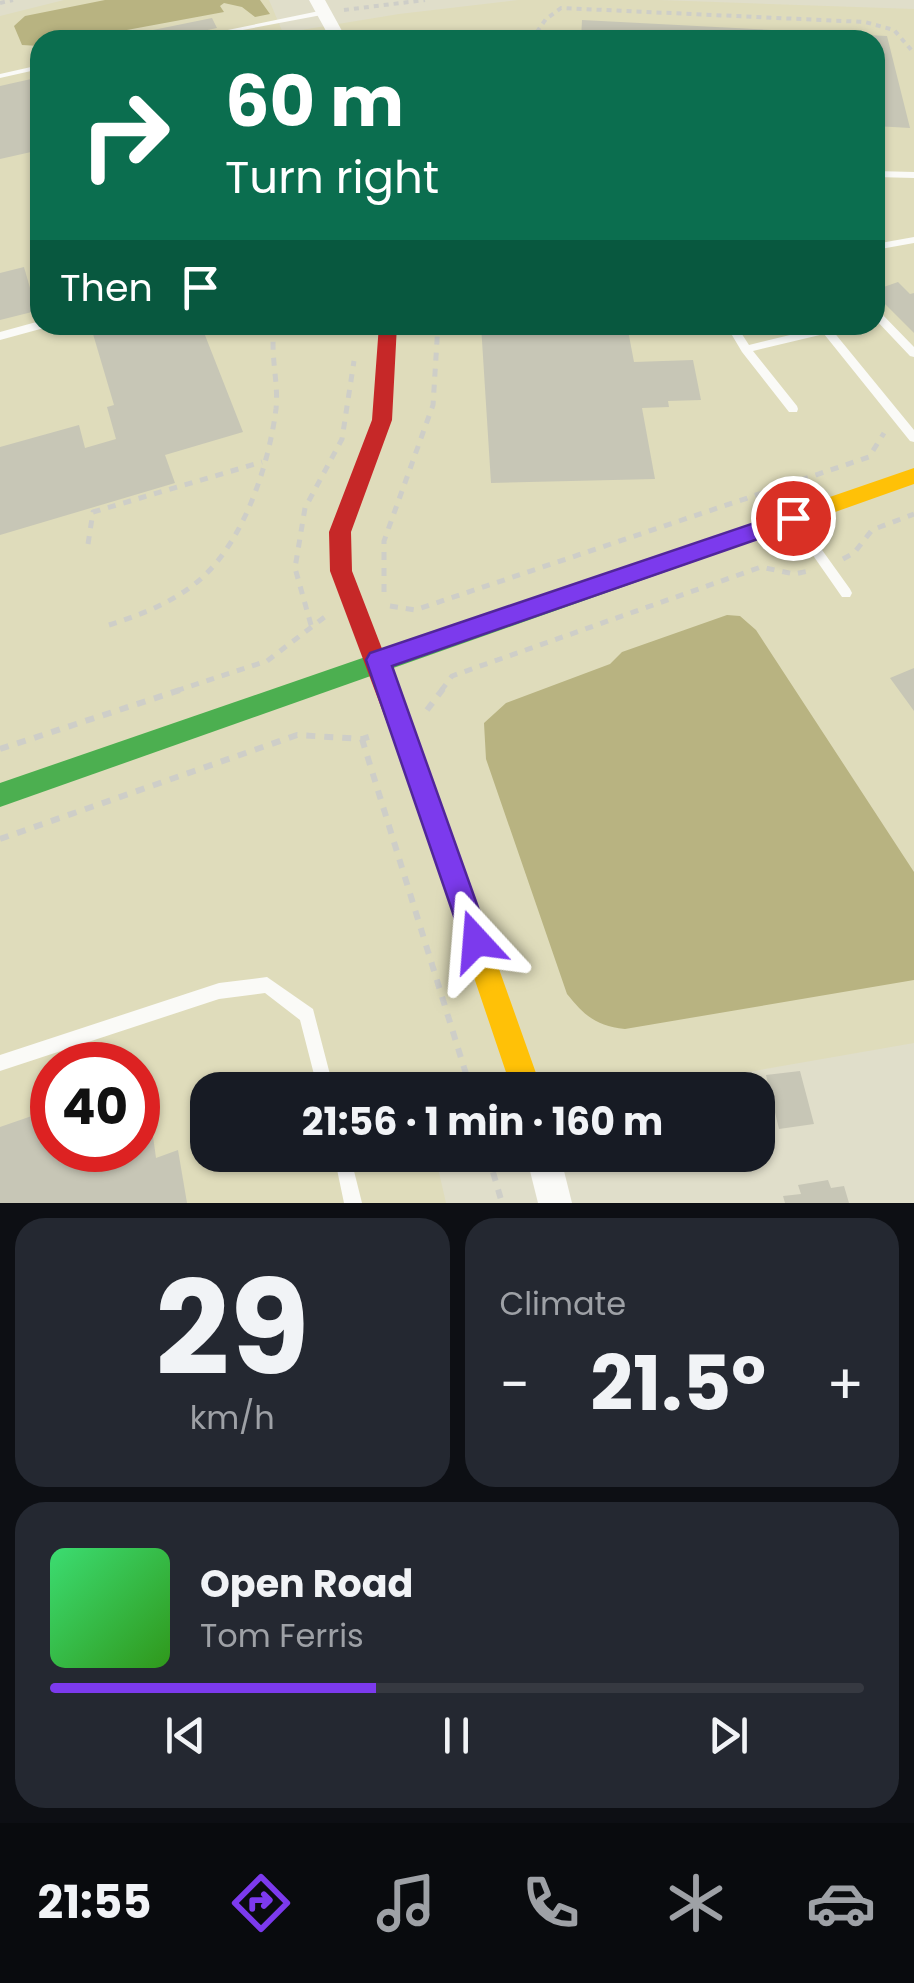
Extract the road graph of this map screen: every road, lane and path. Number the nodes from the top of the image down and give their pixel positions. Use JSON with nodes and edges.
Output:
{"nodes":[{"id":1,"x":13,"y":0,"type":"edge"},
{"id":2,"x":425,"y":0,"type":"edge"},
{"id":3,"x":0,"y":3,"type":"edge"},
{"id":4,"x":320,"y":6,"type":"edge"},
{"id":5,"x":344,"y":10,"type":"dead end"},
{"id":6,"x":231,"y":30,"type":"edge"},
{"id":7,"x":333,"y":30,"type":"edge"},
{"id":8,"x":538,"y":30,"type":"edge"},
{"id":9,"x":914,"y":53,"type":"edge"},
{"id":10,"x":30,"y":70,"type":"edge"},
{"id":11,"x":0,"y":76,"type":"edge"},
{"id":12,"x":885,"y":174,"type":"edge"},
{"id":13,"x":914,"y":175,"type":"edge"},
{"id":14,"x":914,"y":240,"type":"edge"},
{"id":15,"x":885,"y":245,"type":"edge"},
{"id":16,"x":885,"y":323,"type":"edge"},
{"id":17,"x":30,"y":328,"type":"edge"},
{"id":18,"x":275,"y":335,"type":"edge"},
{"id":19,"x":387,"y":335,"type":"edge"},
{"id":20,"x":437,"y":335,"type":"edge"},
{"id":21,"x":737,"y":335,"type":"edge"},
{"id":22,"x":798,"y":335,"type":"edge"},
{"id":23,"x":830,"y":335,"type":"edge"},
{"id":24,"x":0,"y":336,"type":"edge"},
{"id":25,"x":746,"y":349,"type":"junction"},
{"id":26,"x":354,"y":352,"type":"dead end"},
{"id":27,"x":914,"y":353,"type":"edge"},
{"id":28,"x":794,"y":409,"type":"dead end"},
{"id":29,"x":886,"y":432,"type":"dead end"},
{"id":30,"x":914,"y":438,"type":"edge"},
{"id":31,"x":262,"y":462,"type":"junction"},
{"id":32,"x":914,"y":476,"type":"edge"},
{"id":33,"x":914,"y":514,"type":"edge"},
{"id":34,"x":793,"y":518,"type":"junction"},
{"id":35,"x":88,"y":544,"type":"dead end"},
{"id":36,"x":828,"y":568,"type":"junction"},
{"id":37,"x":846,"y":593,"type":"dead end"},
{"id":38,"x":109,"y":625,"type":"dead end"},
{"id":39,"x":378,"y":660,"type":"junction"},
{"id":40,"x":430,"y":709,"type":"dead end"},
{"id":41,"x":0,"y":750,"type":"edge"},
{"id":42,"x":0,"y":795,"type":"edge"},
{"id":43,"x":0,"y":840,"type":"edge"},
{"id":44,"x":0,"y":1063,"type":"edge"},
{"id":45,"x":321,"y":1072,"type":"edge"},
{"id":46,"x":464,"y":1072,"type":"edge"},
{"id":47,"x":521,"y":1072,"type":"edge"},
{"id":48,"x":346,"y":1172,"type":"edge"},
{"id":49,"x":493,"y":1172,"type":"edge"},
{"id":50,"x":547,"y":1172,"type":"edge"},
{"id":51,"x":354,"y":1203,"type":"edge"},
{"id":52,"x":502,"y":1203,"type":"edge"},
{"id":53,"x":555,"y":1203,"type":"edge"}],
"edges":[{"from":1,"to":3,"type":"path"},
{"from":2,"to":5,"type":"path"},
{"from":4,"to":6,"type":"lane"},
{"from":4,"to":7,"type":"street"},
{"from":8,"to":9,"type":"path"},
{"from":10,"to":11,"type":"lane"},
{"from":12,"to":13,"type":"lane"},
{"from":14,"to":15,"type":"lane"},
{"from":16,"to":27,"type":"lane"},
{"from":17,"to":24,"type":"lane"},
{"from":18,"to":31,"type":"path"},
{"from":19,"to":39,"type":"street"},
{"from":20,"to":29,"type":"path"},
{"from":21,"to":25,"type":"lane"},
{"from":22,"to":25,"type":"lane"},
{"from":23,"to":30,"type":"lane"},
{"from":25,"to":28,"type":"lane"},
{"from":26,"to":41,"type":"path"},
{"from":31,"to":35,"type":"path"},
{"from":31,"to":38,"type":"path"},
{"from":32,"to":34,"type":"street"},
{"from":33,"to":36,"type":"path"},
{"from":34,"to":36,"type":"lane"},
{"from":34,"to":39,"type":"street"},
{"from":36,"to":37,"type":"lane"},
{"from":36,"to":40,"type":"path"},
{"from":39,"to":42,"type":"street"},
{"from":39,"to":47,"type":"street"},
{"from":43,"to":46,"type":"path"},
{"from":44,"to":45,"type":"lane"},
{"from":48,"to":51,"type":"lane"},
{"from":49,"to":52,"type":"path"},
{"from":50,"to":53,"type":"street"}]}
